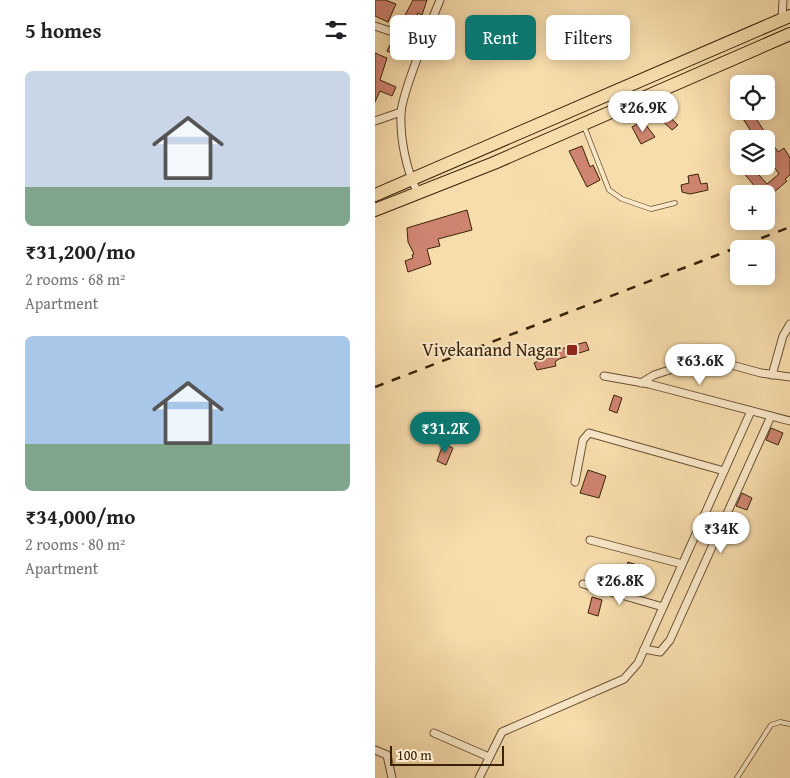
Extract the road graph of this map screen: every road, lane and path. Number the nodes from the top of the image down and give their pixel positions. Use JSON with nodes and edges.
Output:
{"nodes":[{"id":1,"x":440,"y":0,"type":"edge"},
{"id":2,"x":783,"y":0,"type":"edge"},
{"id":3,"x":434,"y":15,"type":"edge"},
{"id":4,"x":786,"y":18,"type":"edge"},
{"id":5,"x":375,"y":27,"type":"edge"},
{"id":6,"x":390,"y":32,"type":"edge"},
{"id":7,"x":790,"y":34,"type":"edge"},
{"id":8,"x":698,"y":56,"type":"junction"},
{"id":9,"x":417,"y":60,"type":"edge"},
{"id":10,"x":705,"y":71,"type":"junction"},
{"id":11,"x":401,"y":112,"type":"junction"},
{"id":12,"x":375,"y":121,"type":"edge"},
{"id":13,"x":583,"y":124,"type":"junction"},
{"id":14,"x":411,"y":179,"type":"junction"},
{"id":15,"x":418,"y":193,"type":"junction"},
{"id":16,"x":375,"y":194,"type":"edge"},
{"id":17,"x":675,"y":203,"type":"dead end"},
{"id":18,"x":375,"y":210,"type":"edge"},
{"id":19,"x":790,"y":324,"type":"edge"},
{"id":20,"x":772,"y":375,"type":"junction"},
{"id":21,"x":604,"y":376,"type":"dead end"},
{"id":22,"x":790,"y":378,"type":"edge"},
{"id":23,"x":641,"y":383,"type":"junction"},
{"id":24,"x":751,"y":411,"type":"junction"},
{"id":25,"x":771,"y":416,"type":"junction"},
{"id":26,"x":790,"y":421,"type":"edge"},
{"id":27,"x":725,"y":471,"type":"junction"},
{"id":28,"x":575,"y":482,"type":"dead end"},
{"id":29,"x":590,"y":540,"type":"dead end"},
{"id":30,"x":682,"y":564,"type":"junction"},
{"id":31,"x":583,"y":584,"type":"dead end"},
{"id":32,"x":663,"y":607,"type":"junction"},
{"id":33,"x":645,"y":649,"type":"junction"},
{"id":34,"x":790,"y":724,"type":"edge"},
{"id":35,"x":434,"y":734,"type":"dead end"},
{"id":36,"x":375,"y":750,"type":"edge"},
{"id":37,"x":489,"y":757,"type":"junction"},
{"id":38,"x":392,"y":778,"type":"edge"},
{"id":39,"x":479,"y":778,"type":"edge"},
{"id":40,"x":737,"y":778,"type":"edge"}],
"edges":[{"from":1,"to":3,"type":"street"},
{"from":2,"to":4,"type":"street"},
{"from":4,"to":8,"type":"highway"},
{"from":5,"to":6,"type":"street"},
{"from":7,"to":10,"type":"highway"},
{"from":8,"to":10,"type":"highway"},
{"from":8,"to":14,"type":"highway"},
{"from":9,"to":11,"type":"street"},
{"from":10,"to":13,"type":"highway"},
{"from":11,"to":12,"type":"street"},
{"from":11,"to":14,"type":"street"},
{"from":13,"to":15,"type":"highway"},
{"from":13,"to":17,"type":"lane"},
{"from":14,"to":15,"type":"street"},
{"from":14,"to":16,"type":"highway"},
{"from":15,"to":18,"type":"highway"},
{"from":19,"to":20,"type":"street"},
{"from":20,"to":22,"type":"street"},
{"from":20,"to":23,"type":"street"},
{"from":21,"to":23,"type":"street"},
{"from":23,"to":24,"type":"street"},
{"from":24,"to":25,"type":"street"},
{"from":24,"to":27,"type":"street"},
{"from":25,"to":26,"type":"street"},
{"from":25,"to":33,"type":"street"},
{"from":27,"to":28,"type":"street"},
{"from":27,"to":30,"type":"street"},
{"from":29,"to":30,"type":"street"},
{"from":30,"to":32,"type":"street"},
{"from":31,"to":32,"type":"street"},
{"from":32,"to":33,"type":"street"},
{"from":33,"to":37,"type":"street"},
{"from":34,"to":40,"type":"lane"},
{"from":35,"to":37,"type":"street"},
{"from":36,"to":38,"type":"street"},
{"from":37,"to":39,"type":"street"}]}
